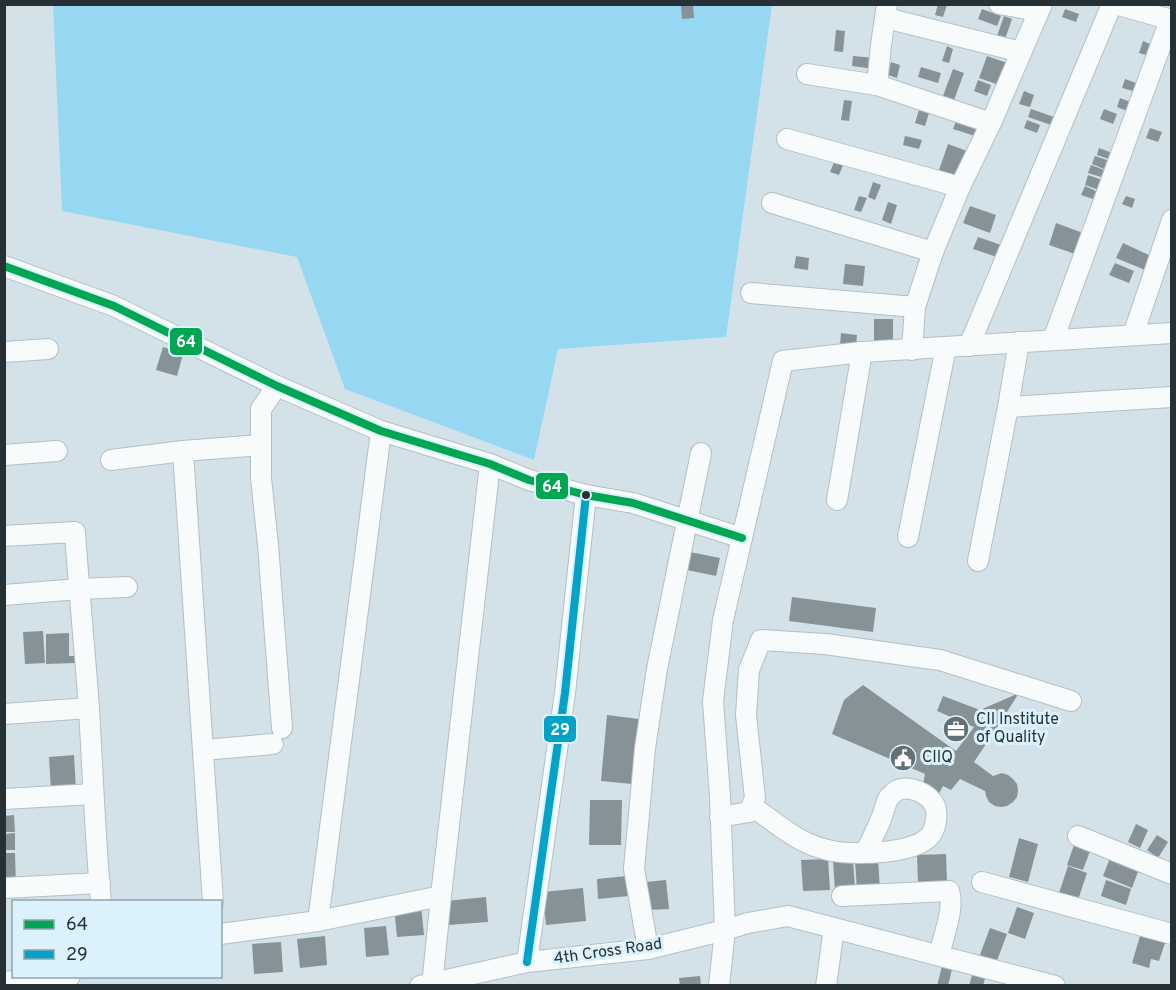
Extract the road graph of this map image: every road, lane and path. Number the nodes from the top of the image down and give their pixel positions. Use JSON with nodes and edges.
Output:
{"nodes":[{"id":1,"x":999,"y":4,"type":"edge"},
{"id":2,"x":1113,"y":4,"type":"edge"},
{"id":3,"x":1040,"y":8,"type":"edge"},
{"id":4,"x":887,"y":11,"type":"edge"},
{"id":5,"x":1171,"y":20,"type":"edge"},
{"id":6,"x":1021,"y":52,"type":"junction"},
{"id":7,"x":807,"y":74,"type":"dead end"},
{"id":8,"x":877,"y":85,"type":"junction"},
{"id":9,"x":991,"y":123,"type":"junction"},
{"id":10,"x":788,"y":139,"type":"dead end"},
{"id":11,"x":960,"y":187,"type":"junction"},
{"id":12,"x":772,"y":203,"type":"dead end"},
{"id":13,"x":1172,"y":220,"type":"edge"},
{"id":14,"x":933,"y":252,"type":"junction"},
{"id":15,"x":4,"y":266,"type":"edge"},
{"id":16,"x":751,"y":293,"type":"dead end"},
{"id":17,"x":915,"y":307,"type":"junction"},
{"id":18,"x":1172,"y":333,"type":"edge"},
{"id":19,"x":1133,"y":335,"type":"junction"},
{"id":20,"x":1053,"y":340,"type":"junction"},
{"id":21,"x":1018,"y":342,"type":"junction"},
{"id":22,"x":969,"y":346,"type":"junction"},
{"id":23,"x":946,"y":347,"type":"junction"},
{"id":24,"x":48,"y":349,"type":"dead end"},
{"id":25,"x":912,"y":350,"type":"junction"},
{"id":26,"x":4,"y":352,"type":"edge"},
{"id":27,"x":862,"y":352,"type":"junction"},
{"id":28,"x":277,"y":386,"type":"junction"},
{"id":29,"x":1172,"y":398,"type":"edge"},
{"id":30,"x":1008,"y":407,"type":"junction"},
{"id":31,"x":381,"y":431,"type":"junction"},
{"id":32,"x":261,"y":445,"type":"junction"},
{"id":33,"x":183,"y":451,"type":"junction"},
{"id":34,"x":57,"y":452,"type":"dead end"},
{"id":35,"x":701,"y":453,"type":"dead end"},
{"id":36,"x":4,"y":455,"type":"edge"},
{"id":37,"x":111,"y":460,"type":"dead end"},
{"id":38,"x":490,"y":464,"type":"junction"},
{"id":39,"x":586,"y":495,"type":"junction"},
{"id":40,"x":837,"y":500,"type":"dead end"},
{"id":41,"x":686,"y":520,"type":"junction"},
{"id":42,"x":4,"y":536,"type":"edge"},
{"id":43,"x":908,"y":537,"type":"dead end"},
{"id":44,"x":742,"y":538,"type":"junction"},
{"id":45,"x":978,"y":561,"type":"dead end"},
{"id":46,"x":127,"y":587,"type":"dead end"},
{"id":47,"x":79,"y":589,"type":"junction"},
{"id":48,"x":4,"y":595,"type":"edge"},
{"id":49,"x":1071,"y":702,"type":"dead end"},
{"id":50,"x":89,"y":708,"type":"junction"},
{"id":51,"x":4,"y":714,"type":"edge"},
{"id":52,"x":203,"y":750,"type":"junction"},
{"id":53,"x":93,"y":794,"type":"junction"},
{"id":54,"x":4,"y":799,"type":"edge"},
{"id":55,"x":752,"y":806,"type":"junction"},
{"id":56,"x":720,"y":817,"type":"junction"},
{"id":57,"x":1078,"y":836,"type":"dead end"},
{"id":58,"x":866,"y":852,"type":"dead end"},
{"id":59,"x":1172,"y":874,"type":"edge"},
{"id":60,"x":982,"y":882,"type":"dead end"},
{"id":61,"x":4,"y":888,"type":"edge"},
{"id":62,"x":100,"y":892,"type":"edge"},
{"id":63,"x":441,"y":896,"type":"junction"},
{"id":64,"x":842,"y":896,"type":"dead end"},
{"id":65,"x":213,"y":900,"type":"edge"},
{"id":66,"x":318,"y":921,"type":"junction"},
{"id":67,"x":834,"y":928,"type":"junction"},
{"id":68,"x":725,"y":930,"type":"junction"},
{"id":69,"x":222,"y":934,"type":"edge"},
{"id":70,"x":1172,"y":934,"type":"edge"},
{"id":71,"x":648,"y":949,"type":"junction"},
{"id":72,"x":939,"y":955,"type":"junction"},
{"id":73,"x":527,"y":962,"type":"junction"},
{"id":74,"x":48,"y":978,"type":"edge"},
{"id":75,"x":4,"y":982,"type":"edge"},
{"id":76,"x":428,"y":985,"type":"edge"},
{"id":77,"x":718,"y":986,"type":"edge"},
{"id":78,"x":826,"y":986,"type":"edge"},
{"id":79,"x":1055,"y":986,"type":"edge"}],
"edges":[{"from":1,"to":3,"type":"street"},
{"from":2,"to":5,"type":"street"},
{"from":2,"to":22,"type":"street"},
{"from":3,"to":6,"type":"street"},
{"from":4,"to":6,"type":"street"},
{"from":4,"to":8,"type":"street"},
{"from":5,"to":20,"type":"street"},
{"from":6,"to":9,"type":"street"},
{"from":7,"to":8,"type":"street"},
{"from":8,"to":9,"type":"street"},
{"from":9,"to":11,"type":"street"},
{"from":10,"to":11,"type":"street"},
{"from":11,"to":14,"type":"street"},
{"from":12,"to":14,"type":"street"},
{"from":13,"to":19,"type":"street"},
{"from":14,"to":17,"type":"street"},
{"from":15,"to":28,"type":"street"},
{"from":16,"to":17,"type":"street"},
{"from":17,"to":25,"type":"street"},
{"from":18,"to":19,"type":"street"},
{"from":19,"to":20,"type":"street"},
{"from":20,"to":21,"type":"street"},
{"from":21,"to":22,"type":"street"},
{"from":21,"to":30,"type":"street"},
{"from":22,"to":23,"type":"street"},
{"from":23,"to":25,"type":"street"},
{"from":23,"to":43,"type":"street"},
{"from":24,"to":26,"type":"street"},
{"from":25,"to":27,"type":"street"},
{"from":27,"to":40,"type":"street"},
{"from":27,"to":44,"type":"street"},
{"from":28,"to":31,"type":"street"},
{"from":28,"to":32,"type":"street"},
{"from":29,"to":30,"type":"street"},
{"from":30,"to":45,"type":"street"},
{"from":31,"to":38,"type":"street"},
{"from":31,"to":66,"type":"street"},
{"from":32,"to":33,"type":"street"},
{"from":32,"to":52,"type":"street"},
{"from":33,"to":37,"type":"street"},
{"from":33,"to":52,"type":"street"},
{"from":34,"to":36,"type":"street"},
{"from":35,"to":41,"type":"street"},
{"from":38,"to":39,"type":"street"},
{"from":38,"to":63,"type":"street"},
{"from":39,"to":41,"type":"street"},
{"from":39,"to":73,"type":"street"},
{"from":41,"to":44,"type":"street"},
{"from":41,"to":71,"type":"street"},
{"from":42,"to":47,"type":"street"},
{"from":44,"to":56,"type":"street"},
{"from":46,"to":47,"type":"street"},
{"from":47,"to":48,"type":"street"},
{"from":47,"to":50,"type":"street"},
{"from":49,"to":55,"type":"street"},
{"from":50,"to":51,"type":"street"},
{"from":50,"to":53,"type":"street"},
{"from":52,"to":65,"type":"street"},
{"from":53,"to":54,"type":"street"},
{"from":53,"to":62,"type":"street"},
{"from":55,"to":56,"type":"street"},
{"from":55,"to":58,"type":"street"},
{"from":56,"to":68,"type":"street"},
{"from":57,"to":59,"type":"street"},
{"from":60,"to":70,"type":"street"},
{"from":61,"to":62,"type":"street"},
{"from":63,"to":66,"type":"street"},
{"from":63,"to":76,"type":"street"},
{"from":64,"to":72,"type":"street"},
{"from":66,"to":69,"type":"street"},
{"from":67,"to":68,"type":"street","name":"4th Cross Road"},
{"from":67,"to":72,"type":"street","name":"4th Cross Road"},
{"from":67,"to":78,"type":"street"},
{"from":68,"to":71,"type":"street","name":"4th Cross Road"},
{"from":68,"to":77,"type":"street"},
{"from":71,"to":73,"type":"street","name":"4th Cross Road"},
{"from":72,"to":79,"type":"street","name":"4th Cross Road"},
{"from":73,"to":76,"type":"street","name":"4th Cross Road"},
{"from":74,"to":75,"type":"street"}]}
